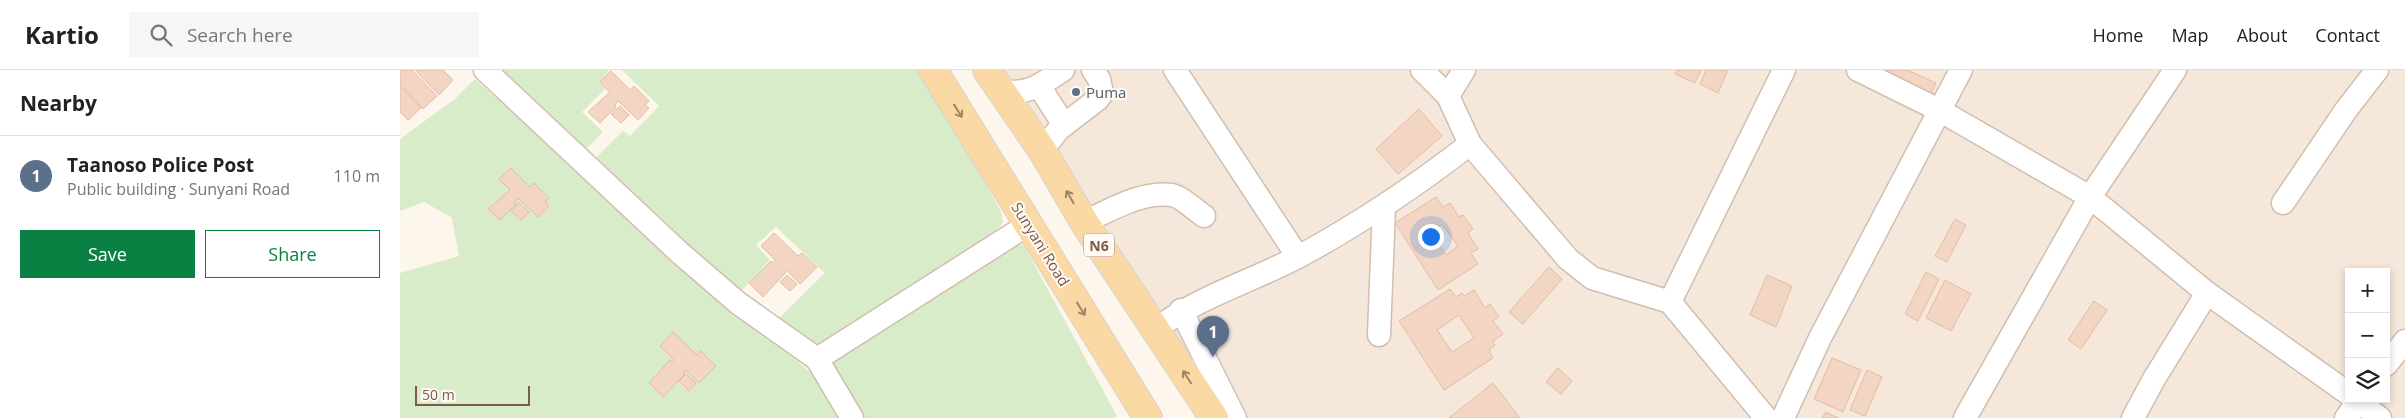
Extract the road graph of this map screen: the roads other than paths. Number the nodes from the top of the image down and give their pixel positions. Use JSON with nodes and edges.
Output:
{"nodes":[{"id":1,"x":485,"y":70,"type":"edge"},
{"id":2,"x":933,"y":70,"type":"edge"},
{"id":3,"x":1063,"y":70,"type":"edge"},
{"id":4,"x":1093,"y":70,"type":"edge"},
{"id":5,"x":1175,"y":70,"type":"edge"},
{"id":6,"x":1422,"y":70,"type":"edge"},
{"id":7,"x":1464,"y":70,"type":"edge"},
{"id":8,"x":1784,"y":70,"type":"edge"},
{"id":9,"x":1858,"y":70,"type":"edge"},
{"id":10,"x":1961,"y":70,"type":"edge"},
{"id":11,"x":2175,"y":70,"type":"edge"},
{"id":12,"x":2377,"y":70,"type":"edge"},
{"id":13,"x":995,"y":80,"type":"edge"},
{"id":14,"x":1039,"y":86,"type":"junction"},
{"id":15,"x":1448,"y":96,"type":"junction"},
{"id":16,"x":1939,"y":110,"type":"junction"},
{"id":17,"x":1064,"y":125,"type":"junction"},
{"id":18,"x":1470,"y":144,"type":"junction"},
{"id":19,"x":1042,"y":150,"type":"junction"},
{"id":20,"x":2090,"y":197,"type":"junction"},
{"id":21,"x":2283,"y":203,"type":"dead end"},
{"id":22,"x":1384,"y":207,"type":"junction"},
{"id":23,"x":1204,"y":216,"type":"dead end"},
{"id":24,"x":1084,"y":222,"type":"junction"},
{"id":25,"x":1029,"y":224,"type":"junction"},
{"id":26,"x":1298,"y":257,"type":"junction"},
{"id":27,"x":2207,"y":292,"type":"junction"},
{"id":28,"x":1670,"y":302,"type":"junction"},
{"id":29,"x":1181,"y":310,"type":"junction"},
{"id":30,"x":1156,"y":329,"type":"junction"},
{"id":31,"x":1380,"y":335,"type":"dead end"},
{"id":32,"x":2405,"y":341,"type":"edge"},
{"id":33,"x":817,"y":359,"type":"junction"},
{"id":34,"x":2390,"y":361,"type":"edge"},
{"id":35,"x":2345,"y":395,"type":"edge"},
{"id":36,"x":2356,"y":403,"type":"edge"},
{"id":37,"x":852,"y":418,"type":"edge"},
{"id":38,"x":1148,"y":418,"type":"edge"},
{"id":39,"x":1214,"y":418,"type":"edge"},
{"id":40,"x":1235,"y":418,"type":"edge"},
{"id":41,"x":1766,"y":418,"type":"edge"},
{"id":42,"x":1783,"y":418,"type":"edge"},
{"id":43,"x":1965,"y":418,"type":"edge"},
{"id":44,"x":2133,"y":418,"type":"edge"},
{"id":45,"x":2380,"y":418,"type":"edge"}],
"edges":[{"from":1,"to":33,"type":"street"},
{"from":2,"to":25,"type":"main road","name":"Sunyani Road","one_way":true},
{"from":3,"to":14,"type":"street"},
{"from":4,"to":17,"type":"street"},
{"from":5,"to":26,"type":"street"},
{"from":6,"to":15,"type":"street"},
{"from":7,"to":15,"type":"street"},
{"from":8,"to":28,"type":"street"},
{"from":9,"to":16,"type":"street"},
{"from":10,"to":16,"type":"street"},
{"from":11,"to":20,"type":"street"},
{"from":12,"to":21,"type":"street"},
{"from":13,"to":14,"type":"street"},
{"from":13,"to":19,"type":"main road","number":"N6"},
{"from":14,"to":17,"type":"street"},
{"from":15,"to":18,"type":"street"},
{"from":16,"to":20,"type":"street"},
{"from":16,"to":42,"type":"street"},
{"from":17,"to":19,"type":"street"},
{"from":18,"to":22,"type":"street"},
{"from":18,"to":28,"type":"street"},
{"from":24,"to":19,"type":"main road","number":"N6","one_way":true},
{"from":20,"to":27,"type":"street"},
{"from":20,"to":43,"type":"street"},
{"from":22,"to":26,"type":"street"},
{"from":22,"to":31,"type":"street"},
{"from":23,"to":24,"type":"street"},
{"from":24,"to":30,"type":"main road","number":"N6"},
{"from":25,"to":33,"type":"street"},
{"from":25,"to":38,"type":"main road","name":"Sunyani Road","one_way":true},
{"from":26,"to":29,"type":"street"},
{"from":27,"to":35,"type":"street"},
{"from":27,"to":44,"type":"street"},
{"from":28,"to":41,"type":"street"},
{"from":29,"to":30,"type":"street"},
{"from":29,"to":40,"type":"street"},
{"from":39,"to":30,"type":"main road","number":"N6","one_way":true},
{"from":32,"to":34,"type":"street"},
{"from":33,"to":37,"type":"street"},
{"from":36,"to":45,"type":"street"}]}
